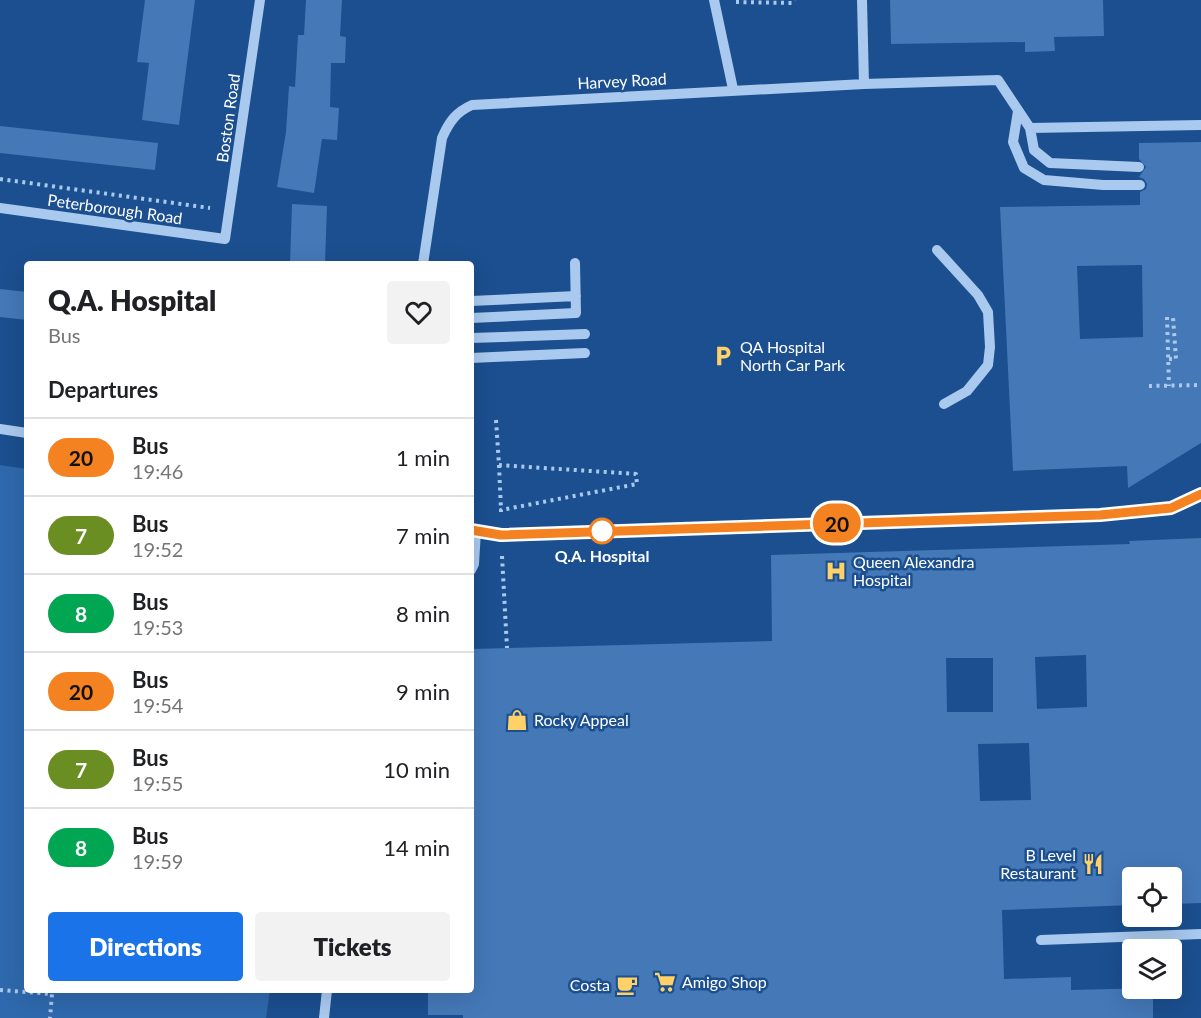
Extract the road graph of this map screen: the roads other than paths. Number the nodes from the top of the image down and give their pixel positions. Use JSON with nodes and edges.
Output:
{"nodes":[{"id":1,"x":260,"y":0,"type":"edge"},
{"id":2,"x":862,"y":0,"type":"edge"},
{"id":3,"x":714,"y":1,"type":"edge"},
{"id":4,"x":864,"y":84,"type":"junction"},
{"id":5,"x":733,"y":89,"type":"junction"},
{"id":6,"x":1018,"y":111,"type":"junction"},
{"id":7,"x":1201,"y":125,"type":"edge"},
{"id":8,"x":1030,"y":128,"type":"junction"},
{"id":9,"x":1139,"y":167,"type":"dead end"},
{"id":10,"x":1140,"y":185,"type":"dead end"},
{"id":11,"x":0,"y":208,"type":"edge"},
{"id":12,"x":225,"y":239,"type":"joint"},
{"id":13,"x":937,"y":250,"type":"dead end"},
{"id":14,"x":423,"y":261,"type":"edge"},
{"id":15,"x":575,"y":263,"type":"dead end"},
{"id":16,"x":576,"y":296,"type":"junction"},
{"id":17,"x":474,"y":300,"type":"edge"},
{"id":18,"x":474,"y":318,"type":"edge"},
{"id":19,"x":585,"y":334,"type":"dead end"},
{"id":20,"x":474,"y":338,"type":"edge"},
{"id":21,"x":585,"y":353,"type":"dead end"},
{"id":22,"x":474,"y":358,"type":"edge"},
{"id":23,"x":944,"y":404,"type":"dead end"},
{"id":24,"x":0,"y":429,"type":"edge"},
{"id":25,"x":24,"y":433,"type":"edge"},
{"id":26,"x":1201,"y":494,"type":"edge"},
{"id":27,"x":474,"y":531,"type":"edge"},
{"id":28,"x":474,"y":564,"type":"edge"},
{"id":29,"x":1201,"y":933,"type":"edge"},
{"id":30,"x":1041,"y":940,"type":"dead end"},
{"id":31,"x":327,"y":993,"type":"edge"},
{"id":32,"x":324,"y":1018,"type":"edge"}],
"edges":[{"from":1,"to":12,"type":"street","name":"Boston Road"},
{"from":2,"to":4,"type":"street"},
{"from":3,"to":5,"type":"street"},
{"from":4,"to":5,"type":"street","name":"Harvey Road"},
{"from":4,"to":6,"type":"street","name":"Harvey Road"},
{"from":5,"to":14,"type":"street","name":"Harvey Road"},
{"from":6,"to":8,"type":"street"},
{"from":6,"to":10,"type":"street"},
{"from":7,"to":8,"type":"street"},
{"from":8,"to":9,"type":"street"},
{"from":11,"to":12,"type":"street","name":"Peterborough Road"},
{"from":13,"to":23,"type":"street"},
{"from":15,"to":16,"type":"street"},
{"from":16,"to":17,"type":"street"},
{"from":16,"to":18,"type":"street"},
{"from":19,"to":20,"type":"street"},
{"from":21,"to":22,"type":"street"},
{"from":24,"to":25,"type":"street"},
{"from":26,"to":27,"type":"street"},
{"from":27,"to":28,"type":"street"},
{"from":29,"to":30,"type":"street"},
{"from":31,"to":32,"type":"street"}]}
